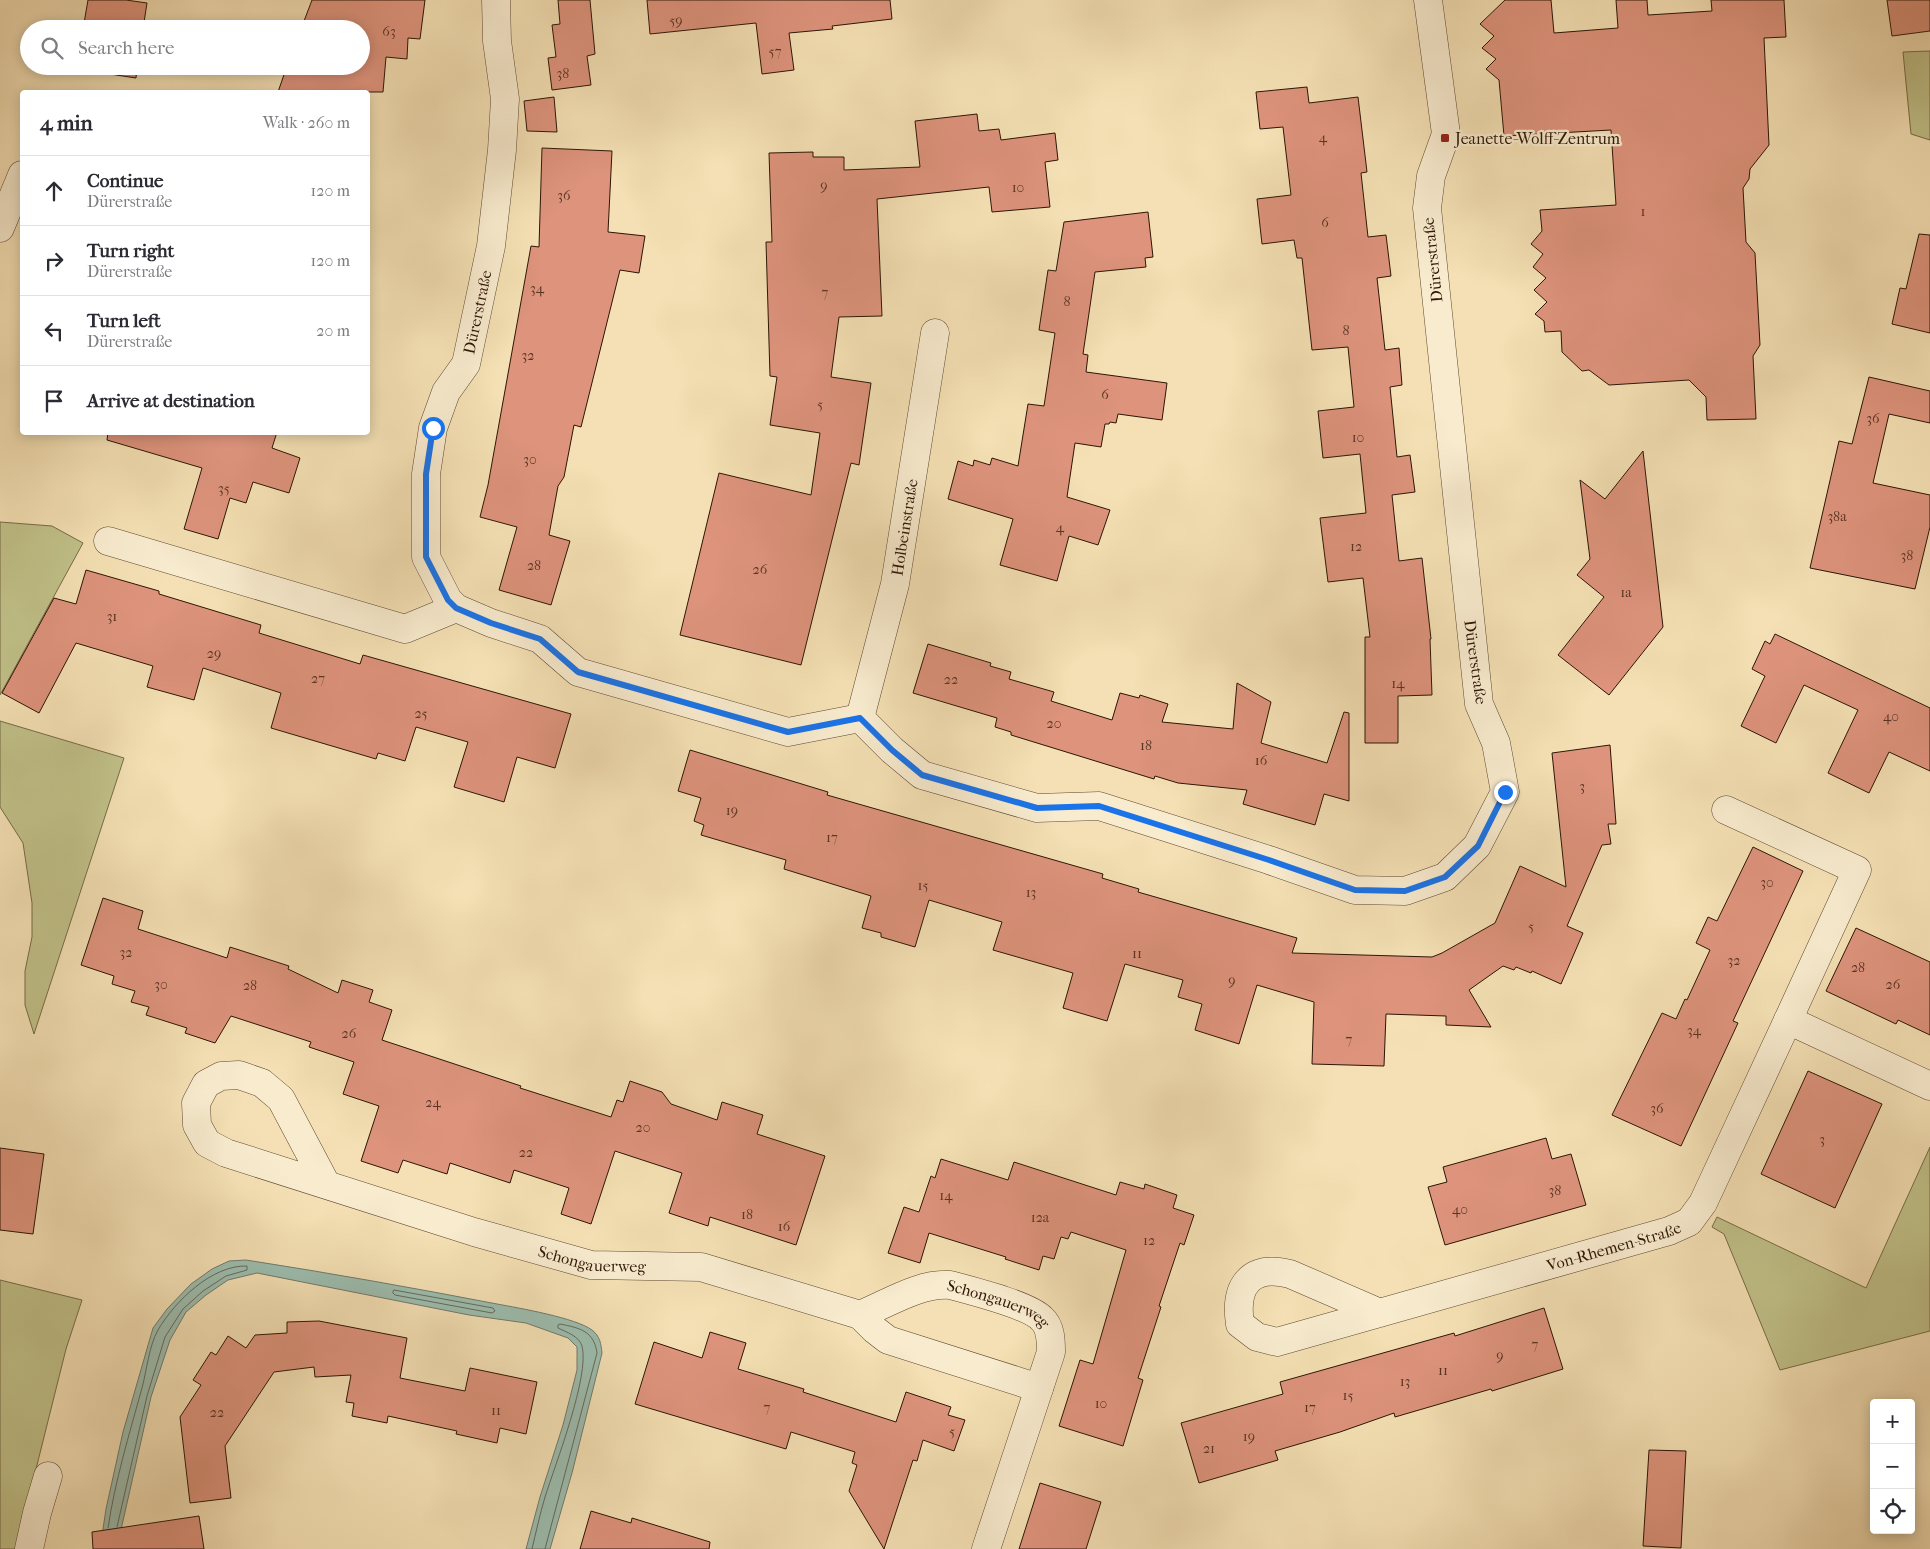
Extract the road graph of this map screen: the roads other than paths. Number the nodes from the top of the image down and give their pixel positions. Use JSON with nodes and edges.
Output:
{"nodes":[{"id":1,"x":496,"y":0,"type":"edge"},
{"id":2,"x":1428,"y":0,"type":"edge"},
{"id":3,"x":20,"y":181,"type":"edge"},
{"id":4,"x":0,"y":228,"type":"edge"},
{"id":5,"x":935,"y":333,"type":"dead end"},
{"id":6,"x":108,"y":541,"type":"dead end"},
{"id":7,"x":456,"y":608,"type":"junction"},
{"id":8,"x":860,"y":718,"type":"junction"},
{"id":9,"x":1726,"y":810,"type":"dead end"},
{"id":10,"x":1788,"y":1020,"type":"junction"},
{"id":11,"x":1930,"y":1086,"type":"edge"},
{"id":12,"x":326,"y":1184,"type":"junction"},
{"id":13,"x":1380,"y":1313,"type":"dead end"},
{"id":14,"x":860,"y":1315,"type":"junction"},
{"id":15,"x":1039,"y":1388,"type":"junction"},
{"id":16,"x":48,"y":1476,"type":"dead end"},
{"id":17,"x":29,"y":1549,"type":"edge"},
{"id":18,"x":986,"y":1549,"type":"edge"}],
"edges":[{"from":1,"to":7,"type":"street","name":"Dürerstraße"},
{"from":2,"to":8,"type":"street","name":"Dürerstraße"},
{"from":3,"to":4,"type":"street"},
{"from":5,"to":8,"type":"street","name":"Holbeinstraße"},
{"from":6,"to":7,"type":"street"},
{"from":7,"to":8,"type":"street"},
{"from":9,"to":10,"type":"street","name":"Von-Rhemen-Straße"},
{"from":10,"to":11,"type":"street"},
{"from":10,"to":13,"type":"street","name":"Von-Rhemen-Straße"},
{"from":12,"to":12,"type":"street","name":"Schongauerweg"},
{"from":12,"to":14,"type":"street","name":"Schongauerweg"},
{"from":14,"to":15,"type":"street","name":"Schongauerweg"},
{"from":14,"to":15,"type":"street","name":"Schongauerweg"},
{"from":15,"to":18,"type":"street","name":"Schongauerweg"},
{"from":16,"to":17,"type":"street"}]}
